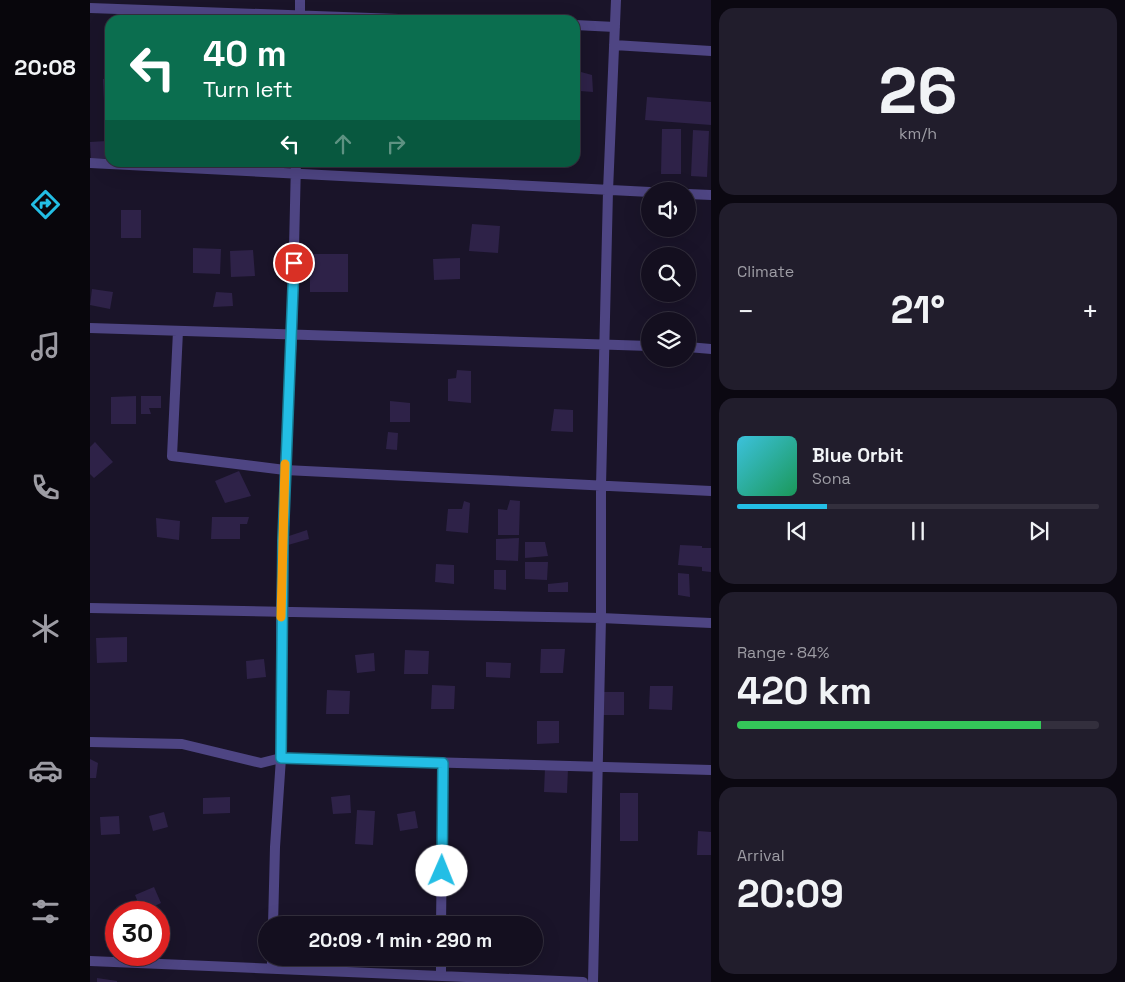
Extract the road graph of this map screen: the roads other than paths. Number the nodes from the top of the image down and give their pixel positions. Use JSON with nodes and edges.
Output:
{"nodes":[{"id":1,"x":300,"y":0,"type":"edge"},
{"id":2,"x":616,"y":0,"type":"edge"},
{"id":3,"x":90,"y":8,"type":"edge"},
{"id":4,"x":237,"y":15,"type":"edge"},
{"id":5,"x":300,"y":15,"type":"edge"},
{"id":6,"x":580,"y":25,"type":"edge"},
{"id":7,"x":615,"y":27,"type":"junction"},
{"id":8,"x":614,"y":45,"type":"junction"},
{"id":9,"x":711,"y":51,"type":"edge"},
{"id":10,"x":90,"y":163,"type":"edge"},
{"id":11,"x":105,"y":164,"type":"edge"},
{"id":12,"x":165,"y":167,"type":"edge"},
{"id":13,"x":296,"y":167,"type":"edge"},
{"id":14,"x":296,"y":174,"type":"junction"},
{"id":15,"x":608,"y":191,"type":"junction"},
{"id":16,"x":641,"y":192,"type":"edge"},
{"id":17,"x":696,"y":194,"type":"edge"},
{"id":18,"x":711,"y":195,"type":"edge"},
{"id":19,"x":90,"y":328,"type":"edge"},
{"id":20,"x":178,"y":331,"type":"junction"},
{"id":21,"x":292,"y":334,"type":"junction"},
{"id":22,"x":605,"y":343,"type":"junction"},
{"id":23,"x":641,"y":345,"type":"edge"},
{"id":24,"x":696,"y":348,"type":"edge"},
{"id":25,"x":711,"y":349,"type":"edge"},
{"id":26,"x":285,"y":470,"type":"junction"},
{"id":27,"x":601,"y":486,"type":"junction"},
{"id":28,"x":711,"y":491,"type":"edge"},
{"id":29,"x":90,"y":608,"type":"edge"},
{"id":30,"x":281,"y":612,"type":"junction"},
{"id":31,"x":601,"y":618,"type":"junction"},
{"id":32,"x":711,"y":623,"type":"edge"},
{"id":33,"x":90,"y":742,"type":"edge"},
{"id":34,"x":281,"y":758,"type":"junction"},
{"id":35,"x":443,"y":763,"type":"junction"},
{"id":36,"x":597,"y":767,"type":"junction"},
{"id":37,"x":711,"y":770,"type":"edge"},
{"id":38,"x":273,"y":916,"type":"edge"},
{"id":39,"x":441,"y":916,"type":"edge"},
{"id":40,"x":90,"y":962,"type":"edge"},
{"id":41,"x":258,"y":963,"type":"edge"},
{"id":42,"x":311,"y":966,"type":"edge"},
{"id":43,"x":441,"y":966,"type":"edge"},
{"id":44,"x":441,"y":976,"type":"junction"},
{"id":45,"x":583,"y":982,"type":"edge"},
{"id":46,"x":594,"y":982,"type":"edge"}],
"edges":[{"from":1,"to":5,"type":"street"},
{"from":2,"to":7,"type":"street"},
{"from":3,"to":4,"type":"street"},
{"from":6,"to":7,"type":"street"},
{"from":7,"to":8,"type":"street"},
{"from":8,"to":9,"type":"street"},
{"from":8,"to":15,"type":"street"},
{"from":10,"to":11,"type":"street"},
{"from":12,"to":14,"type":"street"},
{"from":13,"to":14,"type":"street"},
{"from":14,"to":15,"type":"street"},
{"from":14,"to":21,"type":"street"},
{"from":15,"to":16,"type":"street"},
{"from":15,"to":22,"type":"street"},
{"from":17,"to":18,"type":"street"},
{"from":19,"to":20,"type":"street"},
{"from":20,"to":21,"type":"street"},
{"from":20,"to":26,"type":"street"},
{"from":21,"to":22,"type":"street"},
{"from":21,"to":26,"type":"street"},
{"from":22,"to":23,"type":"street"},
{"from":22,"to":27,"type":"street"},
{"from":24,"to":25,"type":"street"},
{"from":26,"to":27,"type":"street"},
{"from":26,"to":30,"type":"street"},
{"from":27,"to":28,"type":"street"},
{"from":27,"to":31,"type":"street"},
{"from":29,"to":30,"type":"street"},
{"from":30,"to":31,"type":"street"},
{"from":30,"to":34,"type":"street"},
{"from":31,"to":32,"type":"street"},
{"from":31,"to":36,"type":"street"},
{"from":33,"to":34,"type":"street"},
{"from":34,"to":35,"type":"street"},
{"from":34,"to":38,"type":"street"},
{"from":35,"to":36,"type":"street"},
{"from":35,"to":39,"type":"street"},
{"from":36,"to":37,"type":"street"},
{"from":36,"to":46,"type":"street"},
{"from":40,"to":41,"type":"street"},
{"from":42,"to":44,"type":"street"},
{"from":43,"to":44,"type":"street"},
{"from":44,"to":45,"type":"street"}]}
